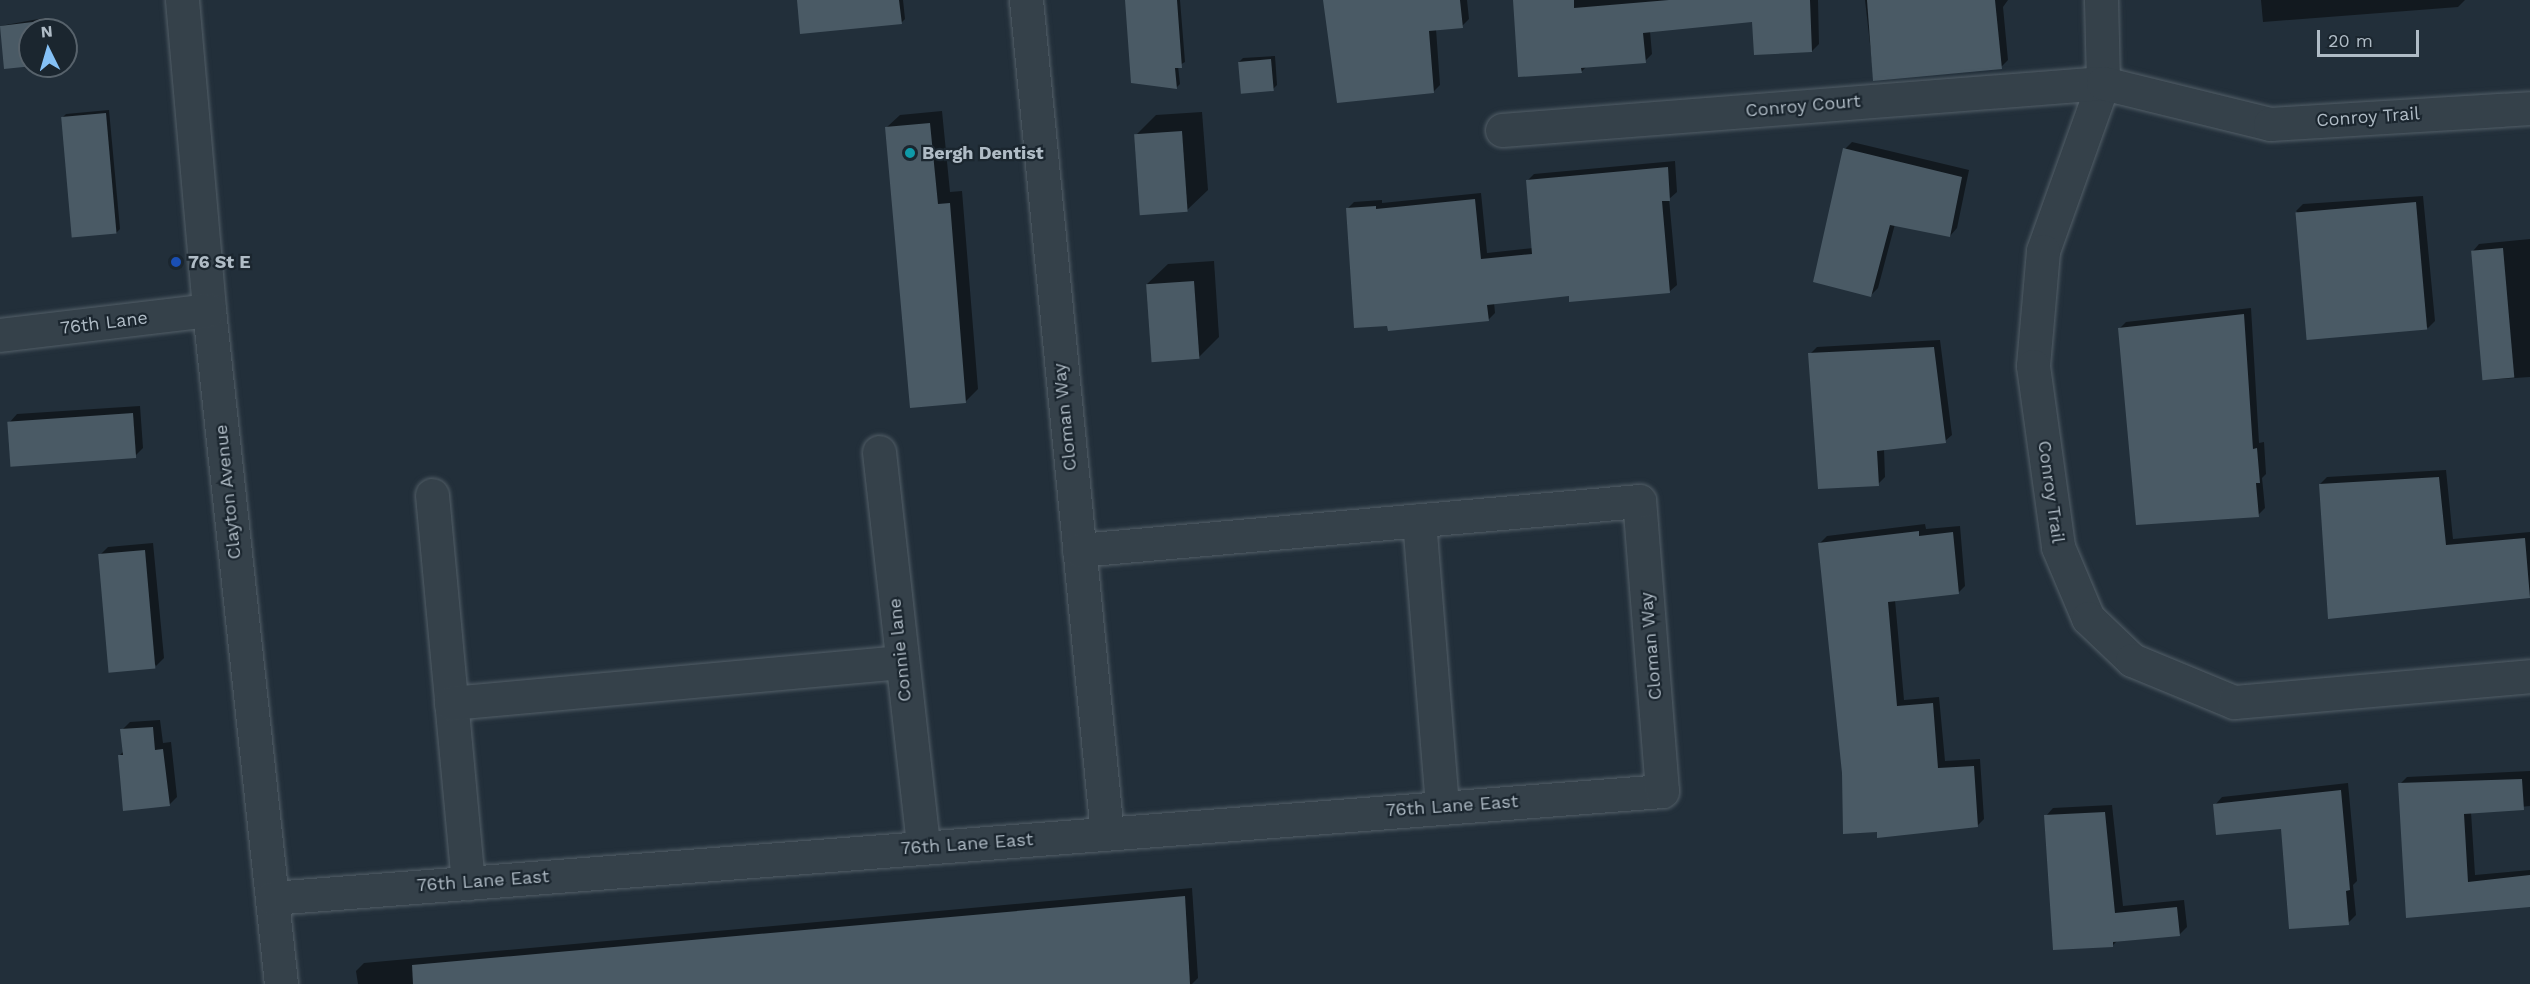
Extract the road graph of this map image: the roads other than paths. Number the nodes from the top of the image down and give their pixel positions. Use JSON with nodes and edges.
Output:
{"nodes":[{"id":1,"x":182,"y":0,"type":"edge"},
{"id":2,"x":1026,"y":0,"type":"edge"},
{"id":3,"x":2101,"y":0,"type":"edge"},
{"id":4,"x":2103,"y":82,"type":"junction"},
{"id":5,"x":2530,"y":108,"type":"edge"},
{"id":6,"x":1502,"y":130,"type":"dead end"},
{"id":7,"x":209,"y":310,"type":"junction"},
{"id":8,"x":0,"y":335,"type":"edge"},
{"id":9,"x":879,"y":452,"type":"dead end"},
{"id":10,"x":432,"y":495,"type":"dead end"},
{"id":11,"x":1419,"y":520,"type":"junction"},
{"id":12,"x":1078,"y":550,"type":"junction"},
{"id":13,"x":901,"y":662,"type":"junction"},
{"id":14,"x":2530,"y":676,"type":"edge"},
{"id":15,"x":451,"y":703,"type":"junction"},
{"id":16,"x":1662,"y":791,"type":"joint"},
{"id":17,"x":1442,"y":807,"type":"junction"},
{"id":18,"x":1107,"y":833,"type":"junction"},
{"id":19,"x":924,"y":847,"type":"junction"},
{"id":20,"x":468,"y":883,"type":"junction"},
{"id":21,"x":272,"y":898,"type":"junction"},
{"id":22,"x":281,"y":984,"type":"edge"}],
"edges":[{"from":1,"to":7,"type":"street","name":"Clayton Avenue"},
{"from":2,"to":12,"type":"street","name":"Cloman Way"},
{"from":3,"to":4,"type":"street","name":"Conroy Trail"},
{"from":4,"to":5,"type":"street","name":"Conroy Trail"},
{"from":4,"to":6,"type":"street","name":"Conroy Court"},
{"from":4,"to":14,"type":"street","name":"Conroy Trail"},
{"from":7,"to":8,"type":"street","name":"76th Lane"},
{"from":7,"to":21,"type":"street","name":"Clayton Avenue"},
{"from":9,"to":13,"type":"street","name":"Connie lane"},
{"from":10,"to":15,"type":"street"},
{"from":11,"to":12,"type":"street"},
{"from":11,"to":16,"type":"street","name":"Cloman Way"},
{"from":11,"to":17,"type":"street"},
{"from":12,"to":18,"type":"street","name":"Cloman Way"},
{"from":13,"to":15,"type":"street"},
{"from":13,"to":19,"type":"street","name":"Connie lane"},
{"from":15,"to":20,"type":"street"},
{"from":16,"to":17,"type":"street","name":"76th Lane East"},
{"from":17,"to":18,"type":"street","name":"76th Lane East"},
{"from":18,"to":19,"type":"street","name":"76th Lane East"},
{"from":19,"to":20,"type":"street","name":"76th Lane East"},
{"from":20,"to":21,"type":"street","name":"76th Lane East"},
{"from":21,"to":22,"type":"street","name":"Clayton Avenue"}]}
